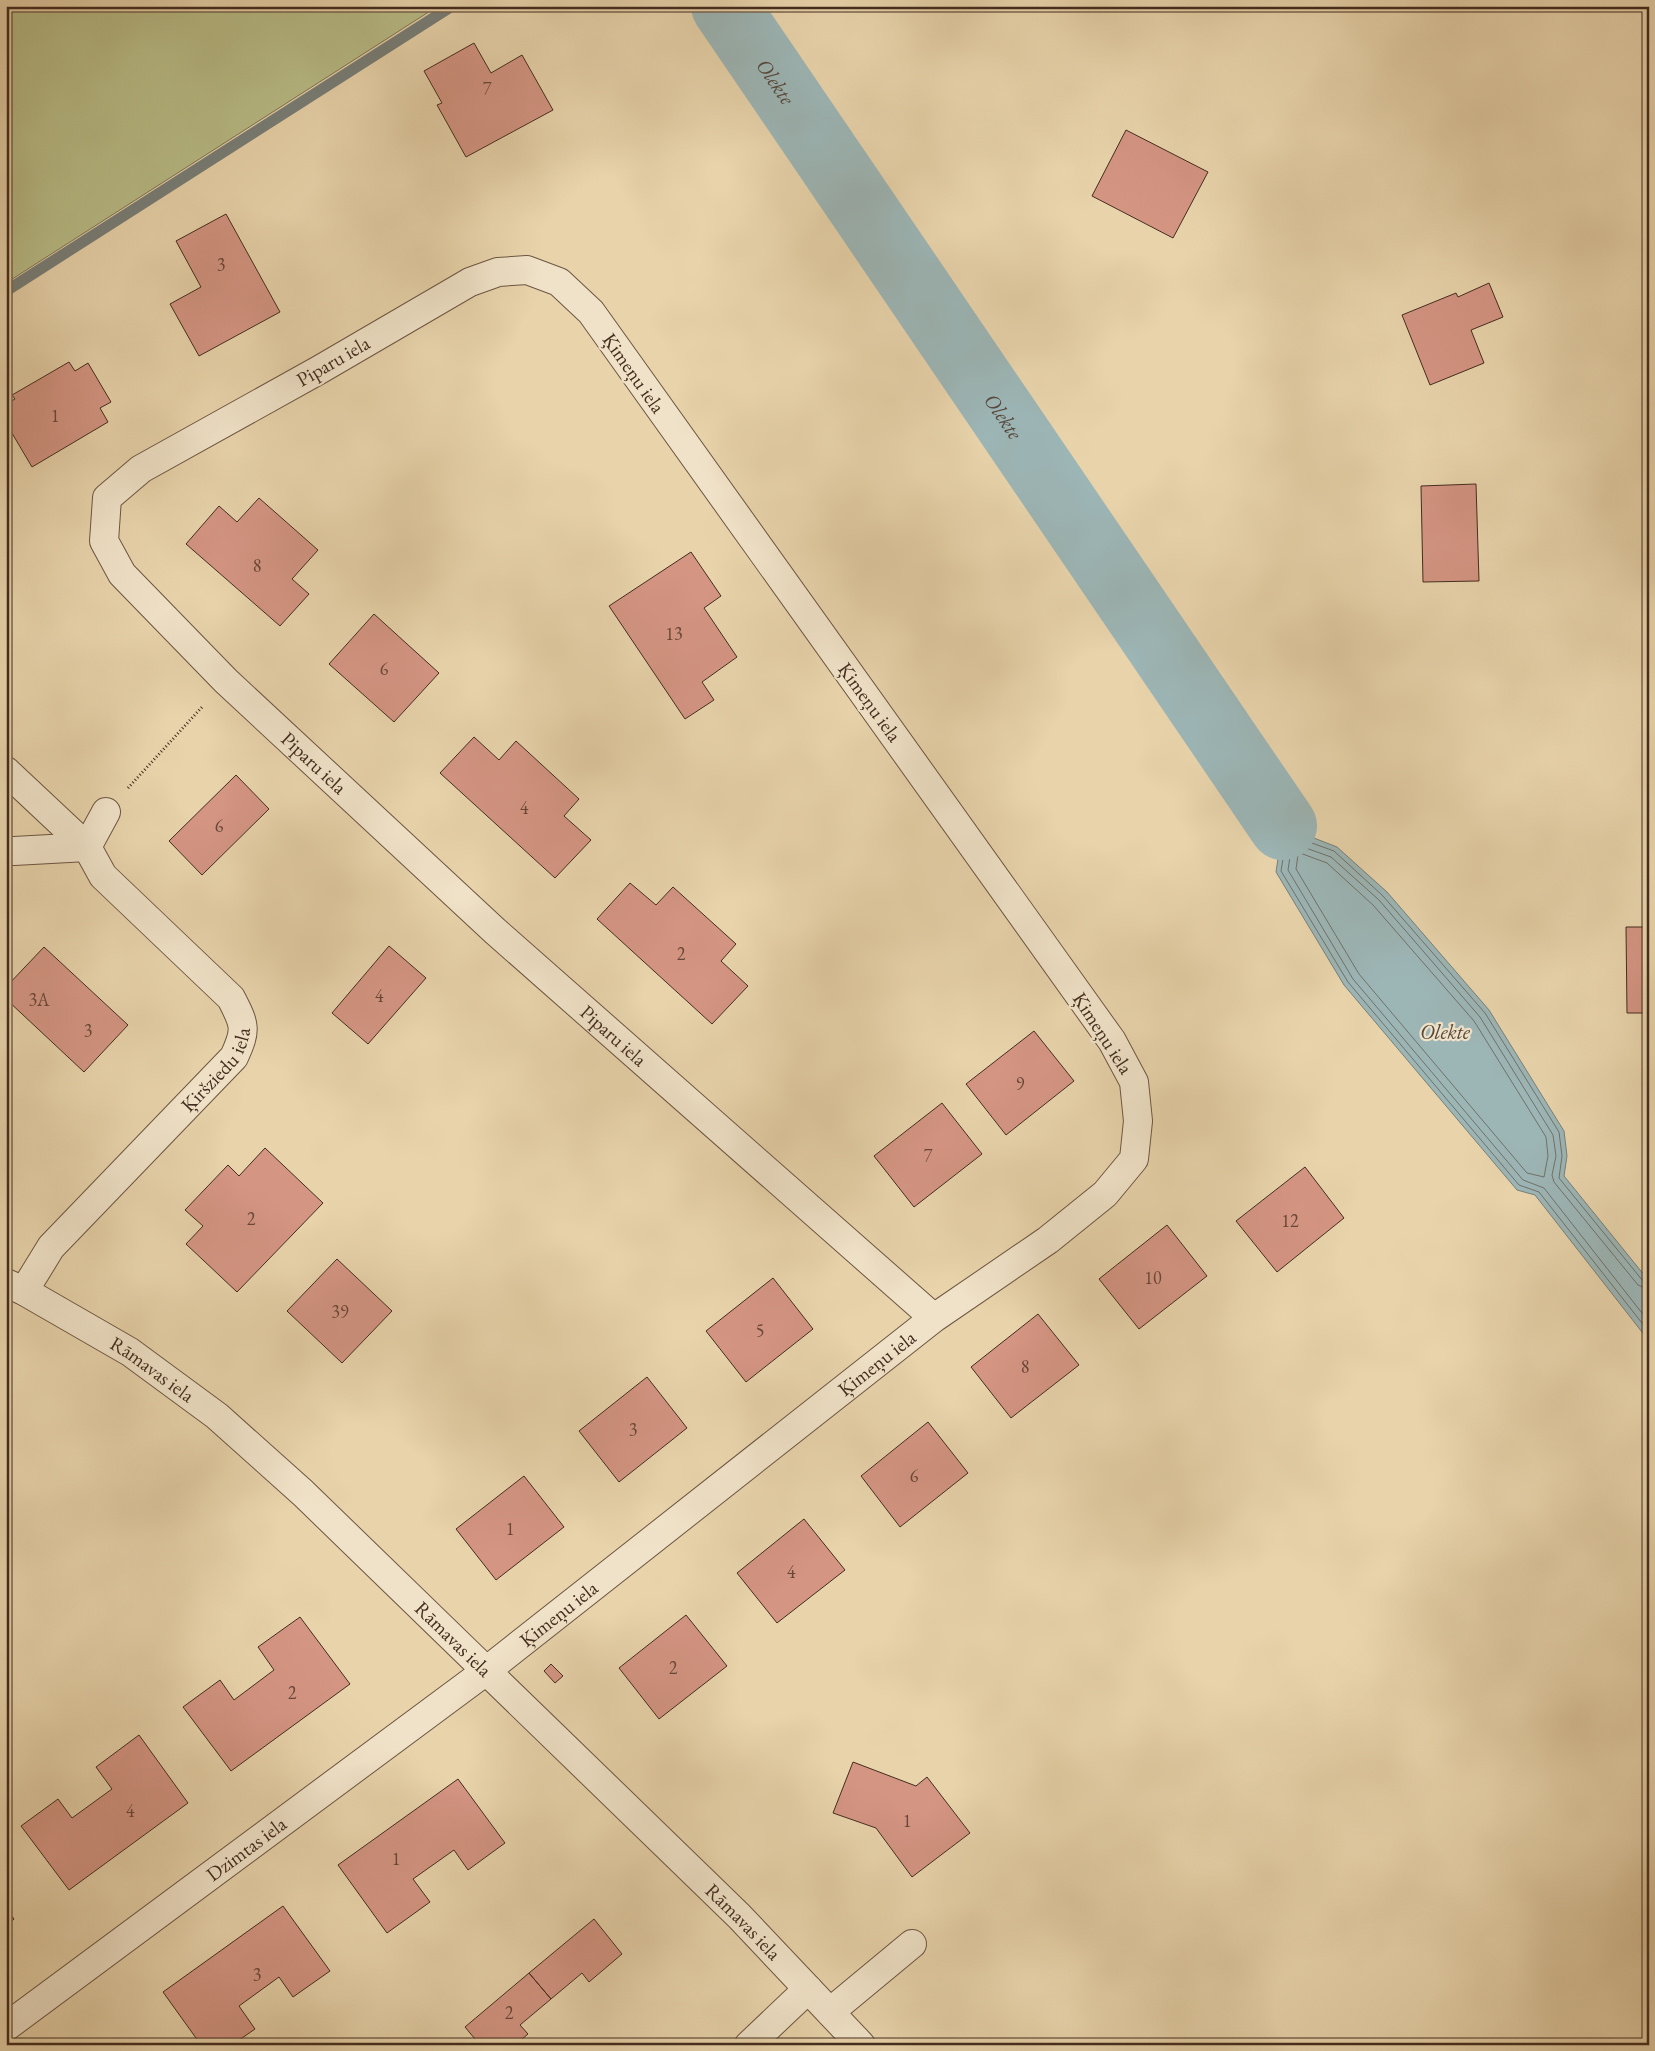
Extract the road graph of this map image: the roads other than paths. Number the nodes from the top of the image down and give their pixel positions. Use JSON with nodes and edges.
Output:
{"nodes":[{"id":1,"x":527,"y":270,"type":"joint"},
{"id":2,"x":6,"y":771,"type":"edge"},
{"id":3,"x":106,"y":812,"type":"road end"},
{"id":4,"x":87,"y":847,"type":"junction"},
{"id":5,"x":14,"y":851,"type":"dead end"},
{"id":6,"x":15,"y":1286,"type":"edge"},
{"id":7,"x":934,"y":1318,"type":"junction"},
{"id":8,"x":486,"y":1671,"type":"junction"},
{"id":9,"x":912,"y":1944,"type":"dead end"},
{"id":10,"x":808,"y":1988,"type":"junction"},
{"id":11,"x":830,"y":2012,"type":"junction"},
{"id":12,"x":6,"y":2027,"type":"edge"},
{"id":13,"x":749,"y":2045,"type":"edge"},
{"id":14,"x":861,"y":2045,"type":"edge"}],
"edges":[{"from":1,"to":7,"type":"street","name":"Ķimeņu iela"},
{"from":1,"to":7,"type":"street","name":"Piparu iela"},
{"from":2,"to":4,"type":"street","name":"Ķiršziedu iela"},
{"from":3,"to":4,"type":"street"},
{"from":4,"to":5,"type":"street"},
{"from":4,"to":6,"type":"street","name":"Ķiršziedu iela"},
{"from":6,"to":8,"type":"street","name":"Rāmavas iela"},
{"from":7,"to":8,"type":"street","name":"Ķimeņu iela"},
{"from":8,"to":10,"type":"street","name":"Rāmavas iela"},
{"from":8,"to":12,"type":"street","name":"Dzimtas iela"},
{"from":9,"to":11,"type":"street"},
{"from":10,"to":11,"type":"street","name":"Rāmavas iela"},
{"from":10,"to":13,"type":"street"},
{"from":11,"to":14,"type":"street","name":"Rāmavas iela"}]}
